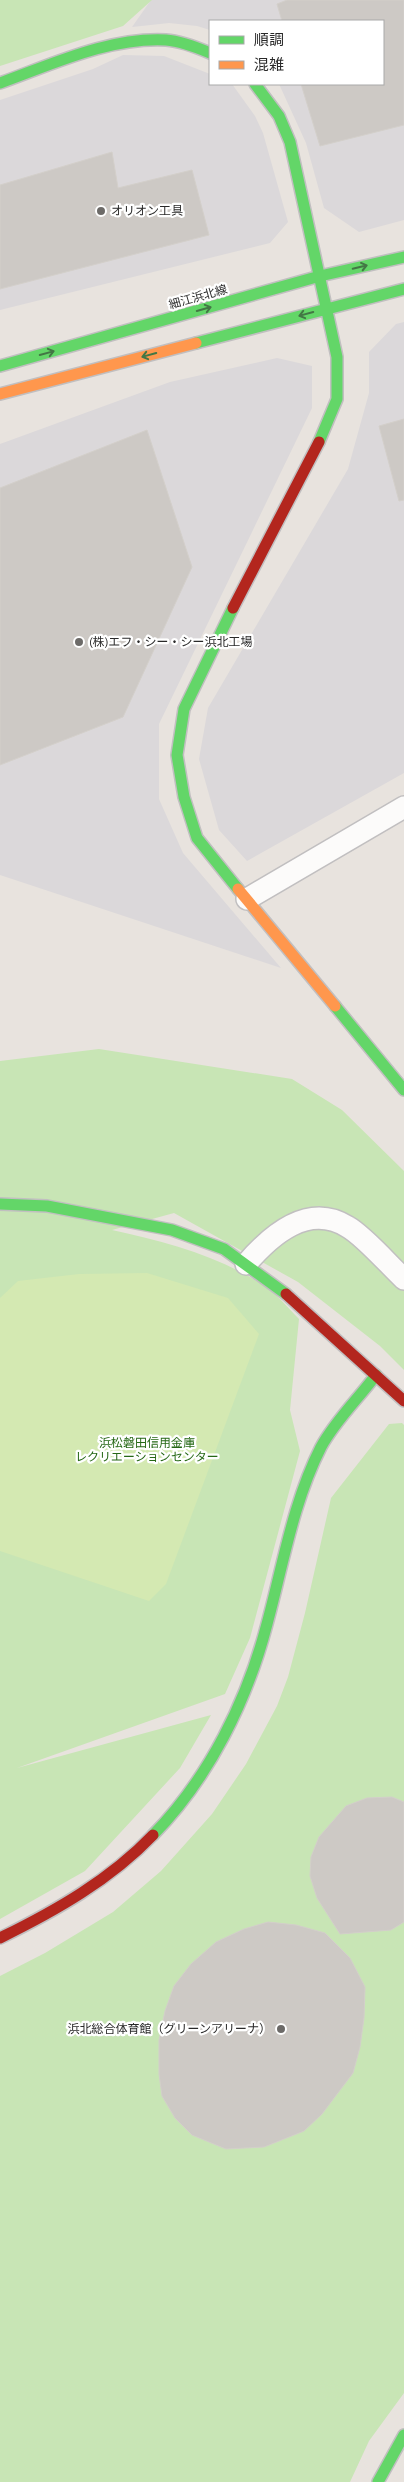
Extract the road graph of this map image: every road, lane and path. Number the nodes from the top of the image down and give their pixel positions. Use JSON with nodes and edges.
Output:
{"nodes":[{"id":1,"x":209,"y":53,"type":"edge"},
{"id":2,"x":0,"y":84,"type":"edge"},
{"id":3,"x":256,"y":85,"type":"edge"},
{"id":4,"x":404,"y":257,"type":"edge"},
{"id":5,"x":320,"y":276,"type":"junction"},
{"id":6,"x":404,"y":289,"type":"edge"},
{"id":7,"x":328,"y":308,"type":"junction"},
{"id":8,"x":0,"y":366,"type":"edge"},
{"id":9,"x":0,"y":394,"type":"edge"},
{"id":10,"x":404,"y":807,"type":"edge"},
{"id":11,"x":246,"y":899,"type":"junction"},
{"id":12,"x":404,"y":1090,"type":"edge"},
{"id":13,"x":0,"y":1204,"type":"edge"},
{"id":14,"x":246,"y":1264,"type":"junction"},
{"id":15,"x":404,"y":1279,"type":"edge"},
{"id":16,"x":376,"y":1375,"type":"junction"},
{"id":17,"x":404,"y":1400,"type":"edge"},
{"id":18,"x":0,"y":1938,"type":"edge"},
{"id":19,"x":404,"y":2435,"type":"edge"},
{"id":20,"x":378,"y":2482,"type":"edge"}],
"edges":[{"from":1,"to":2,"type":"street"},
{"from":3,"to":5,"type":"street"},
{"from":5,"to":4,"type":"street","name":"細江浜北線","one_way":true},
{"from":5,"to":7,"type":"street"},
{"from":8,"to":5,"type":"street","name":"細江浜北線","one_way":true},
{"from":6,"to":7,"type":"street"},
{"from":7,"to":9,"type":"street","one_way":true},
{"from":7,"to":11,"type":"street"},
{"from":10,"to":11,"type":"street"},
{"from":11,"to":12,"type":"street"},
{"from":13,"to":14,"type":"street"},
{"from":14,"to":15,"type":"street"},
{"from":14,"to":16,"type":"street"},
{"from":16,"to":17,"type":"street"},
{"from":16,"to":18,"type":"street"},
{"from":19,"to":20,"type":"street"}]}
